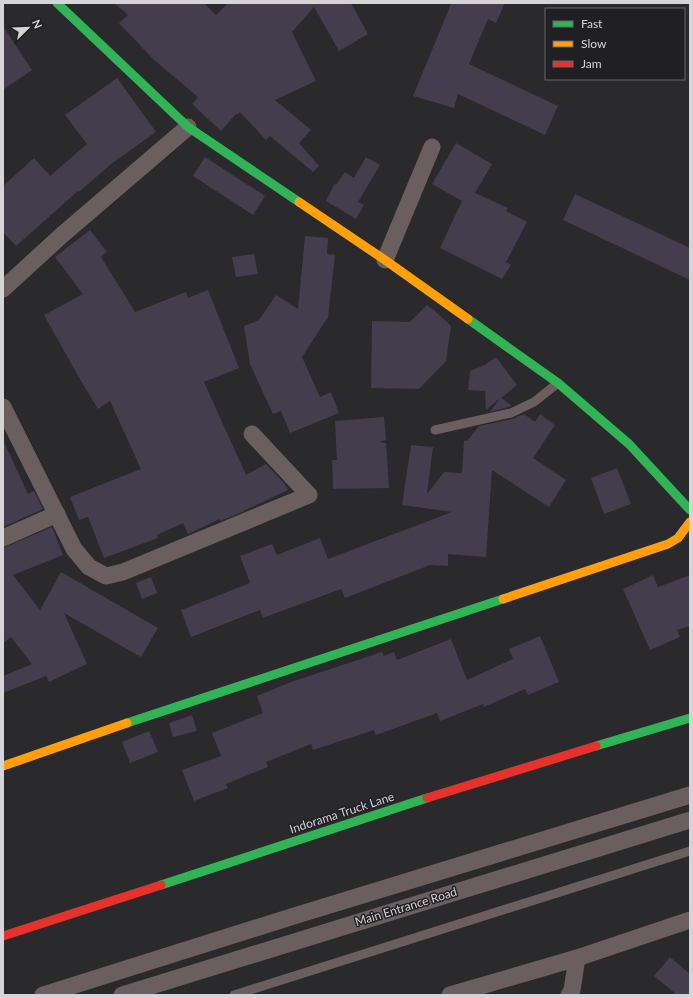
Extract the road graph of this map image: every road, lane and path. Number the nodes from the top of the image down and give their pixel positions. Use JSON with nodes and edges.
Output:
{"nodes":[{"id":1,"x":56,"y":3,"type":"edge"},
{"id":2,"x":188,"y":127,"type":"junction"},
{"id":3,"x":432,"y":147,"type":"dead end"},
{"id":4,"x":386,"y":260,"type":"junction"},
{"id":5,"x":3,"y":289,"type":"edge"},
{"id":6,"x":558,"y":383,"type":"junction"},
{"id":7,"x":3,"y":407,"type":"edge"},
{"id":8,"x":435,"y":430,"type":"dead end"},
{"id":9,"x":252,"y":434,"type":"dead end"},
{"id":10,"x":690,"y":510,"type":"edge"},
{"id":11,"x":57,"y":514,"type":"junction"},
{"id":12,"x":690,"y":522,"type":"edge"},
{"id":13,"x":3,"y":538,"type":"edge"},
{"id":14,"x":690,"y":718,"type":"edge"},
{"id":15,"x":3,"y":766,"type":"edge"},
{"id":16,"x":690,"y":795,"type":"edge"},
{"id":17,"x":690,"y":820,"type":"edge"},
{"id":18,"x":690,"y":851,"type":"edge"},
{"id":19,"x":690,"y":920,"type":"edge"},
{"id":20,"x":3,"y":936,"type":"edge"},
{"id":21,"x":577,"y":958,"type":"junction"},
{"id":22,"x":130,"y":994,"type":"edge"},
{"id":23,"x":43,"y":995,"type":"edge"},
{"id":24,"x":234,"y":995,"type":"edge"},
{"id":25,"x":450,"y":995,"type":"edge"},
{"id":26,"x":569,"y":995,"type":"edge"}],
"edges":[{"from":1,"to":2,"type":"street"},
{"from":2,"to":4,"type":"street"},
{"from":2,"to":5,"type":"street"},
{"from":3,"to":4,"type":"street"},
{"from":4,"to":6,"type":"street"},
{"from":6,"to":8,"type":"lane"},
{"from":6,"to":10,"type":"street"},
{"from":7,"to":11,"type":"street"},
{"from":9,"to":11,"type":"street"},
{"from":11,"to":13,"type":"street"},
{"from":12,"to":15,"type":"street"},
{"from":14,"to":20,"type":"street","name":"Indorama Truck Lane"},
{"from":16,"to":23,"type":"street"},
{"from":17,"to":22,"type":"street","name":"Main Entrance Road"},
{"from":18,"to":24,"type":"lane"},
{"from":19,"to":21,"type":"street"},
{"from":21,"to":25,"type":"street"},
{"from":21,"to":26,"type":"street"}]}
